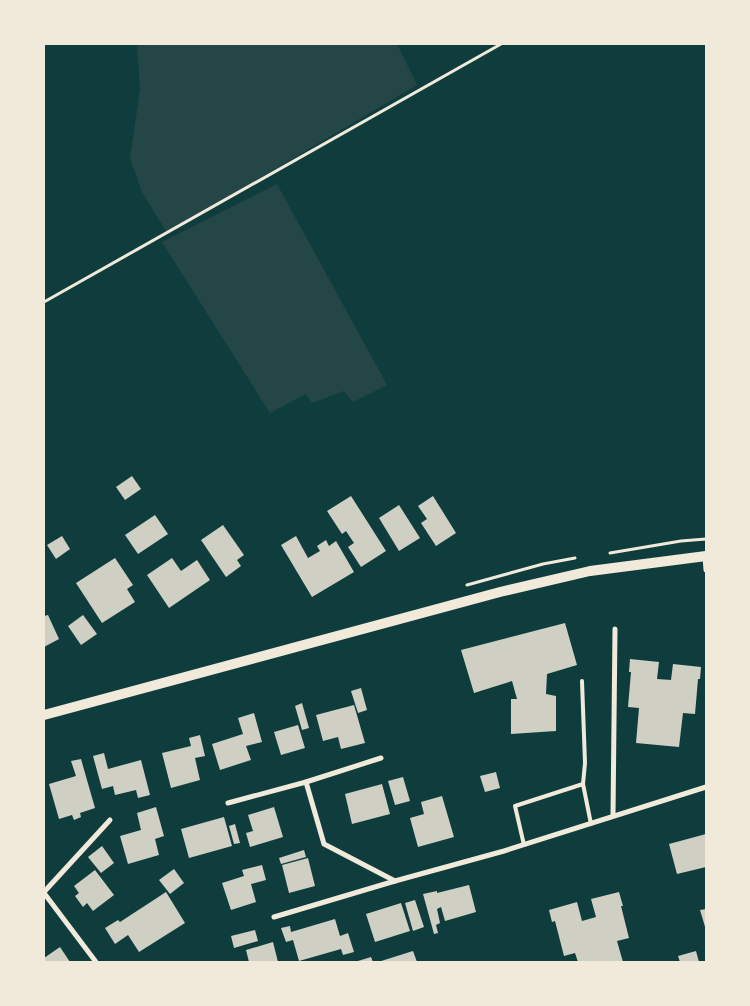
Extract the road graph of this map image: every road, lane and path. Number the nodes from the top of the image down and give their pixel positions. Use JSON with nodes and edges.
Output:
{"nodes":[{"id":1,"x":501,"y":44,"type":"edge"},
{"id":2,"x":44,"y":302,"type":"edge"},
{"id":3,"x":706,"y":556,"type":"edge"},
{"id":4,"x":706,"y":570,"type":"edge"},
{"id":5,"x":614,"y":629,"type":"dead end"},
{"id":6,"x":582,"y":680,"type":"dead end"},
{"id":7,"x":44,"y":715,"type":"edge"},
{"id":8,"x":381,"y":758,"type":"dead end"},
{"id":9,"x":306,"y":782,"type":"junction"},
{"id":10,"x":582,"y":784,"type":"junction"},
{"id":11,"x":706,"y":787,"type":"edge"},
{"id":12,"x":228,"y":803,"type":"dead end"},
{"id":13,"x":613,"y":816,"type":"junction"},
{"id":14,"x":110,"y":820,"type":"dead end"},
{"id":15,"x":591,"y":824,"type":"junction"},
{"id":16,"x":524,"y":845,"type":"junction"},
{"id":17,"x":395,"y":881,"type":"junction"},
{"id":18,"x":44,"y":893,"type":"edge"},
{"id":19,"x":274,"y":917,"type":"dead end"},
{"id":20,"x":96,"y":962,"type":"edge"}],
"edges":[{"from":1,"to":2,"type":"path"},
{"from":3,"to":4,"type":"street"},
{"from":3,"to":7,"type":"main road"},
{"from":5,"to":13,"type":"street"},
{"from":6,"to":10,"type":"lane"},
{"from":8,"to":9,"type":"street"},
{"from":9,"to":12,"type":"street"},
{"from":9,"to":17,"type":"street"},
{"from":10,"to":15,"type":"lane"},
{"from":10,"to":16,"type":"lane"},
{"from":11,"to":13,"type":"street"},
{"from":13,"to":15,"type":"street"},
{"from":14,"to":18,"type":"street"},
{"from":15,"to":16,"type":"street"},
{"from":16,"to":17,"type":"street"},
{"from":17,"to":19,"type":"street"},
{"from":18,"to":20,"type":"street"}]}
